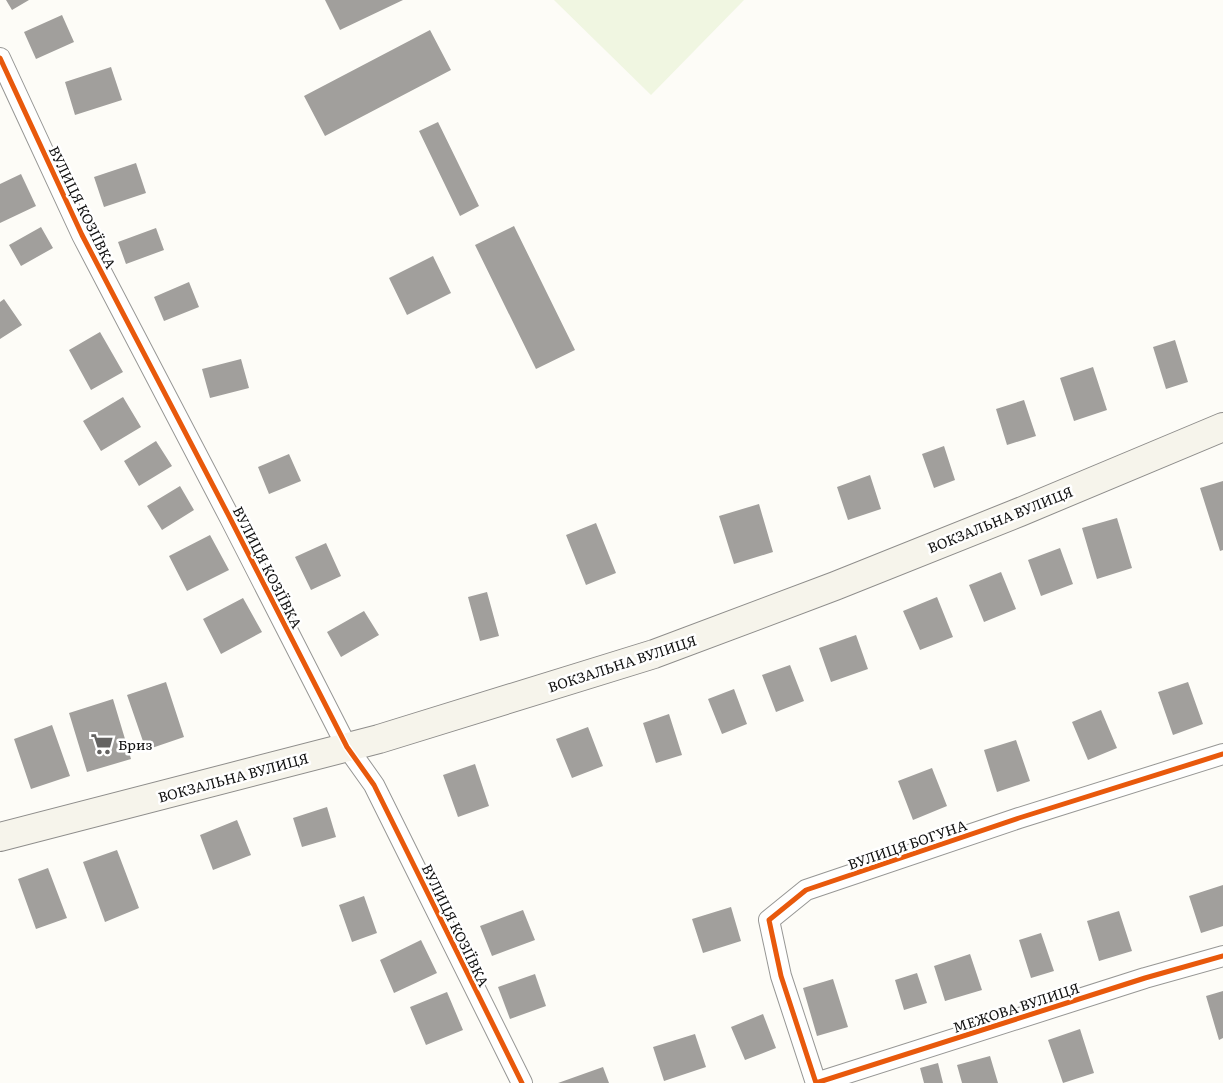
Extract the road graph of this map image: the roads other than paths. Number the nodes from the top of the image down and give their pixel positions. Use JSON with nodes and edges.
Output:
{"nodes":[{"id":1,"x":0,"y":58,"type":"edge"},
{"id":2,"x":1223,"y":427,"type":"edge"},
{"id":3,"x":347,"y":747,"type":"junction"},
{"id":4,"x":1223,"y":754,"type":"edge"},
{"id":5,"x":0,"y":837,"type":"edge"},
{"id":6,"x":1223,"y":956,"type":"edge"},
{"id":7,"x":522,"y":1083,"type":"edge"},
{"id":8,"x":816,"y":1083,"type":"edge"}],
"edges":[{"from":1,"to":3,"type":"street","name":"ВУЛИЦЯ КОЗІЇВКА"},
{"from":2,"to":3,"type":"main road","name":"ВОКЗАЛЬНА ВУЛИЦЯ"},
{"from":3,"to":5,"type":"main road","name":"ВОКЗАЛЬНА ВУЛИЦЯ"},
{"from":3,"to":7,"type":"street","name":"ВУЛИЦЯ КОЗІЇВКА"},
{"from":4,"to":8,"type":"street","name":"ВУЛИЦЯ БОГУНА"},
{"from":6,"to":8,"type":"street","name":"МЕЖОВА ВУЛИЦЯ"}]}
